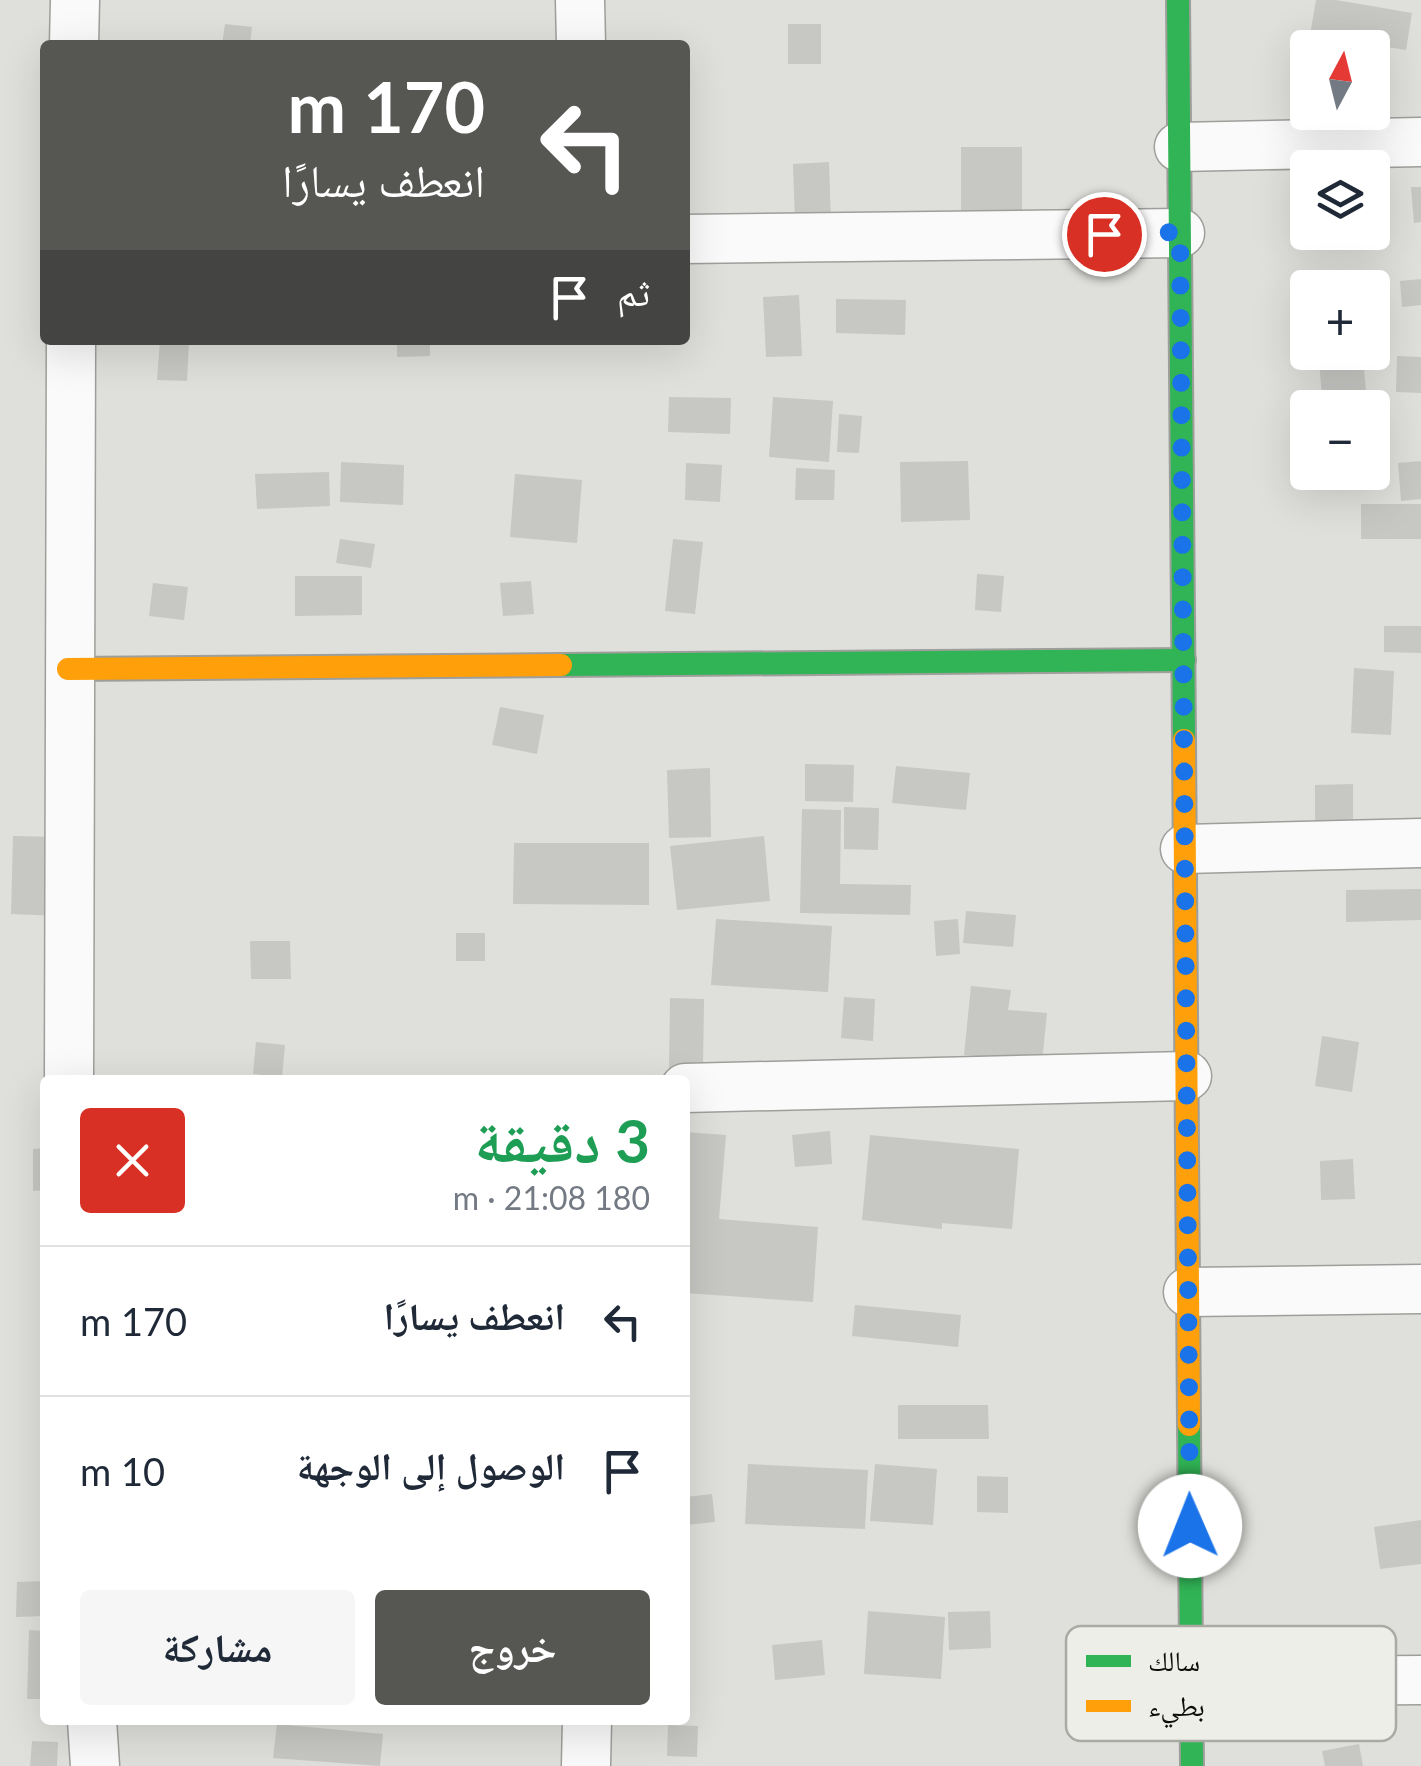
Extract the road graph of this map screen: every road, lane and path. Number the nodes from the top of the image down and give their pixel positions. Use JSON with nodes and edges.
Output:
{"nodes":[{"id":1,"x":75,"y":0,"type":"edge"},
{"id":2,"x":580,"y":0,"type":"edge"},
{"id":3,"x":1178,"y":0,"type":"edge"},
{"id":4,"x":74,"y":40,"type":"edge"},
{"id":5,"x":580,"y":40,"type":"edge"},
{"id":6,"x":1421,"y":142,"type":"edge"},
{"id":7,"x":1179,"y":147,"type":"junction"},
{"id":8,"x":1180,"y":232,"type":"junction"},
{"id":9,"x":690,"y":239,"type":"edge"},
{"id":10,"x":71,"y":345,"type":"edge"},
{"id":11,"x":1184,"y":660,"type":"junction"},
{"id":12,"x":68,"y":669,"type":"junction"},
{"id":13,"x":1421,"y":843,"type":"edge"},
{"id":14,"x":1185,"y":850,"type":"junction"},
{"id":15,"x":68,"y":1075,"type":"edge"},
{"id":16,"x":1186,"y":1076,"type":"junction"},
{"id":17,"x":690,"y":1088,"type":"edge"},
{"id":18,"x":1421,"y":1289,"type":"edge"},
{"id":19,"x":1188,"y":1292,"type":"junction"},
{"id":20,"x":1191,"y":1626,"type":"edge"},
{"id":21,"x":1396,"y":1680,"type":"edge"},
{"id":22,"x":1421,"y":1680,"type":"edge"},
{"id":23,"x":92,"y":1725,"type":"edge"},
{"id":24,"x":586,"y":1725,"type":"edge"},
{"id":25,"x":95,"y":1766,"type":"edge"},
{"id":26,"x":586,"y":1766,"type":"edge"}],
"edges":[{"from":1,"to":4,"type":"street"},
{"from":2,"to":5,"type":"street"},
{"from":3,"to":7,"type":"main road"},
{"from":6,"to":7,"type":"street"},
{"from":7,"to":8,"type":"main road"},
{"from":8,"to":9,"type":"street"},
{"from":8,"to":11,"type":"main road"},
{"from":10,"to":12,"type":"street"},
{"from":11,"to":12,"type":"main road"},
{"from":11,"to":14,"type":"main road"},
{"from":12,"to":15,"type":"street"},
{"from":13,"to":14,"type":"street"},
{"from":14,"to":16,"type":"main road"},
{"from":16,"to":17,"type":"street"},
{"from":16,"to":19,"type":"main road"},
{"from":18,"to":19,"type":"street"},
{"from":19,"to":20,"type":"main road"},
{"from":21,"to":22,"type":"street"},
{"from":23,"to":25,"type":"street"},
{"from":24,"to":26,"type":"street"}]}
